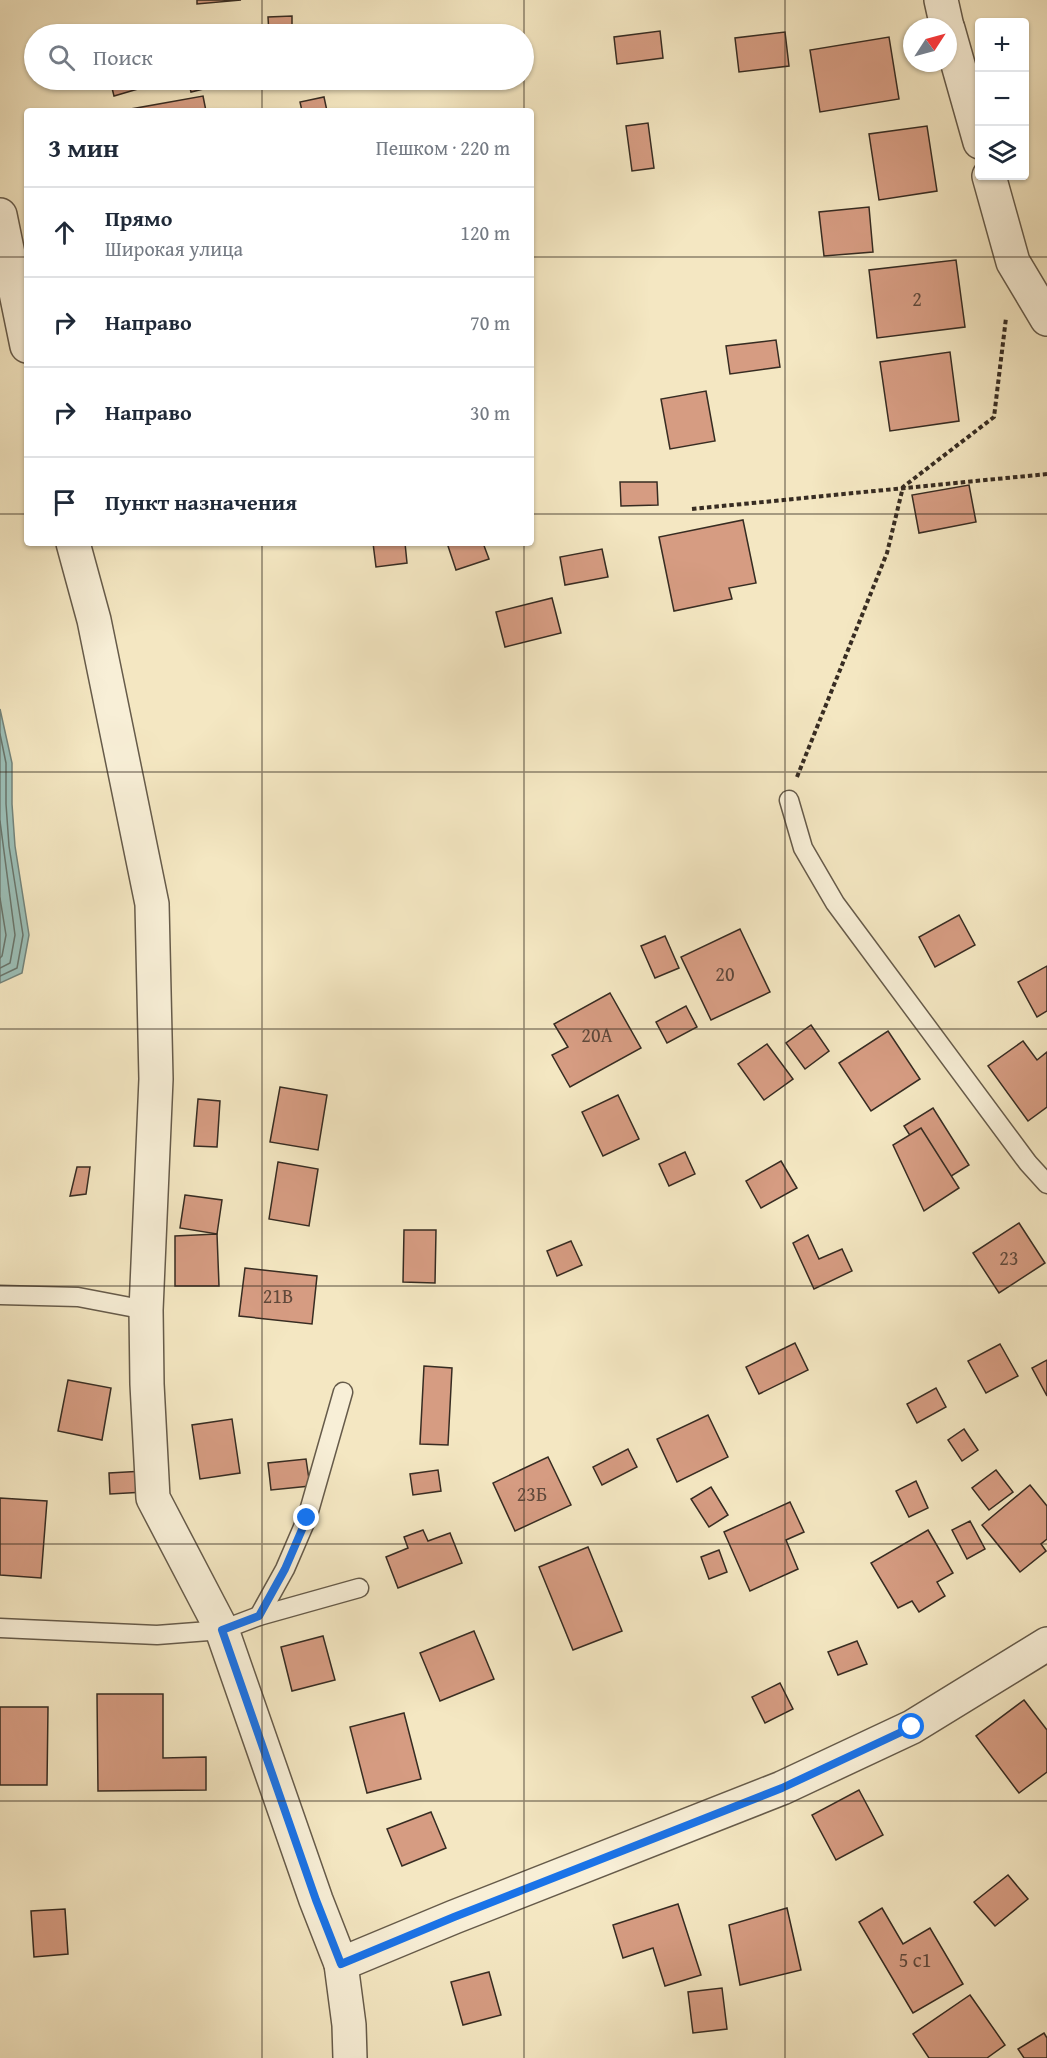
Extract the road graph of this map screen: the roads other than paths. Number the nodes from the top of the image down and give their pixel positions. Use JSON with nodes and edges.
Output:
{"nodes":[{"id":1,"x":941,"y":0,"type":"edge"},
{"id":2,"x":946,"y":18,"type":"edge"},
{"id":3,"x":957,"y":60,"type":"edge"},
{"id":4,"x":976,"y":126,"type":"edge"},
{"id":5,"x":990,"y":180,"type":"edge"},
{"id":6,"x":0,"y":215,"type":"edge"},
{"id":7,"x":1047,"y":319,"type":"edge"},
{"id":8,"x":24,"y":331,"type":"edge"},
{"id":9,"x":74,"y":546,"type":"edge"},
{"id":10,"x":789,"y":800,"type":"road end"},
{"id":11,"x":1047,"y":1184,"type":"edge"},
{"id":12,"x":0,"y":1294,"type":"edge"},
{"id":13,"x":146,"y":1310,"type":"junction"},
{"id":14,"x":343,"y":1392,"type":"dead end"},
{"id":15,"x":359,"y":1588,"type":"dead end"},
{"id":16,"x":259,"y":1616,"type":"junction"},
{"id":17,"x":0,"y":1628,"type":"edge"},
{"id":18,"x":222,"y":1630,"type":"junction"},
{"id":19,"x":1047,"y":1644,"type":"edge"},
{"id":20,"x":341,"y":1964,"type":"junction"},
{"id":21,"x":350,"y":2058,"type":"edge"}],
"edges":[{"from":1,"to":2,"type":"street"},
{"from":3,"to":4,"type":"street"},
{"from":5,"to":7,"type":"street"},
{"from":6,"to":8,"type":"street"},
{"from":9,"to":13,"type":"street"},
{"from":10,"to":11,"type":"lane"},
{"from":12,"to":13,"type":"lane"},
{"from":13,"to":18,"type":"street"},
{"from":14,"to":16,"type":"lane"},
{"from":15,"to":16,"type":"lane"},
{"from":16,"to":18,"type":"lane"},
{"from":17,"to":18,"type":"lane"},
{"from":18,"to":20,"type":"street"},
{"from":19,"to":20,"type":"street"},
{"from":20,"to":21,"type":"street"}]}
